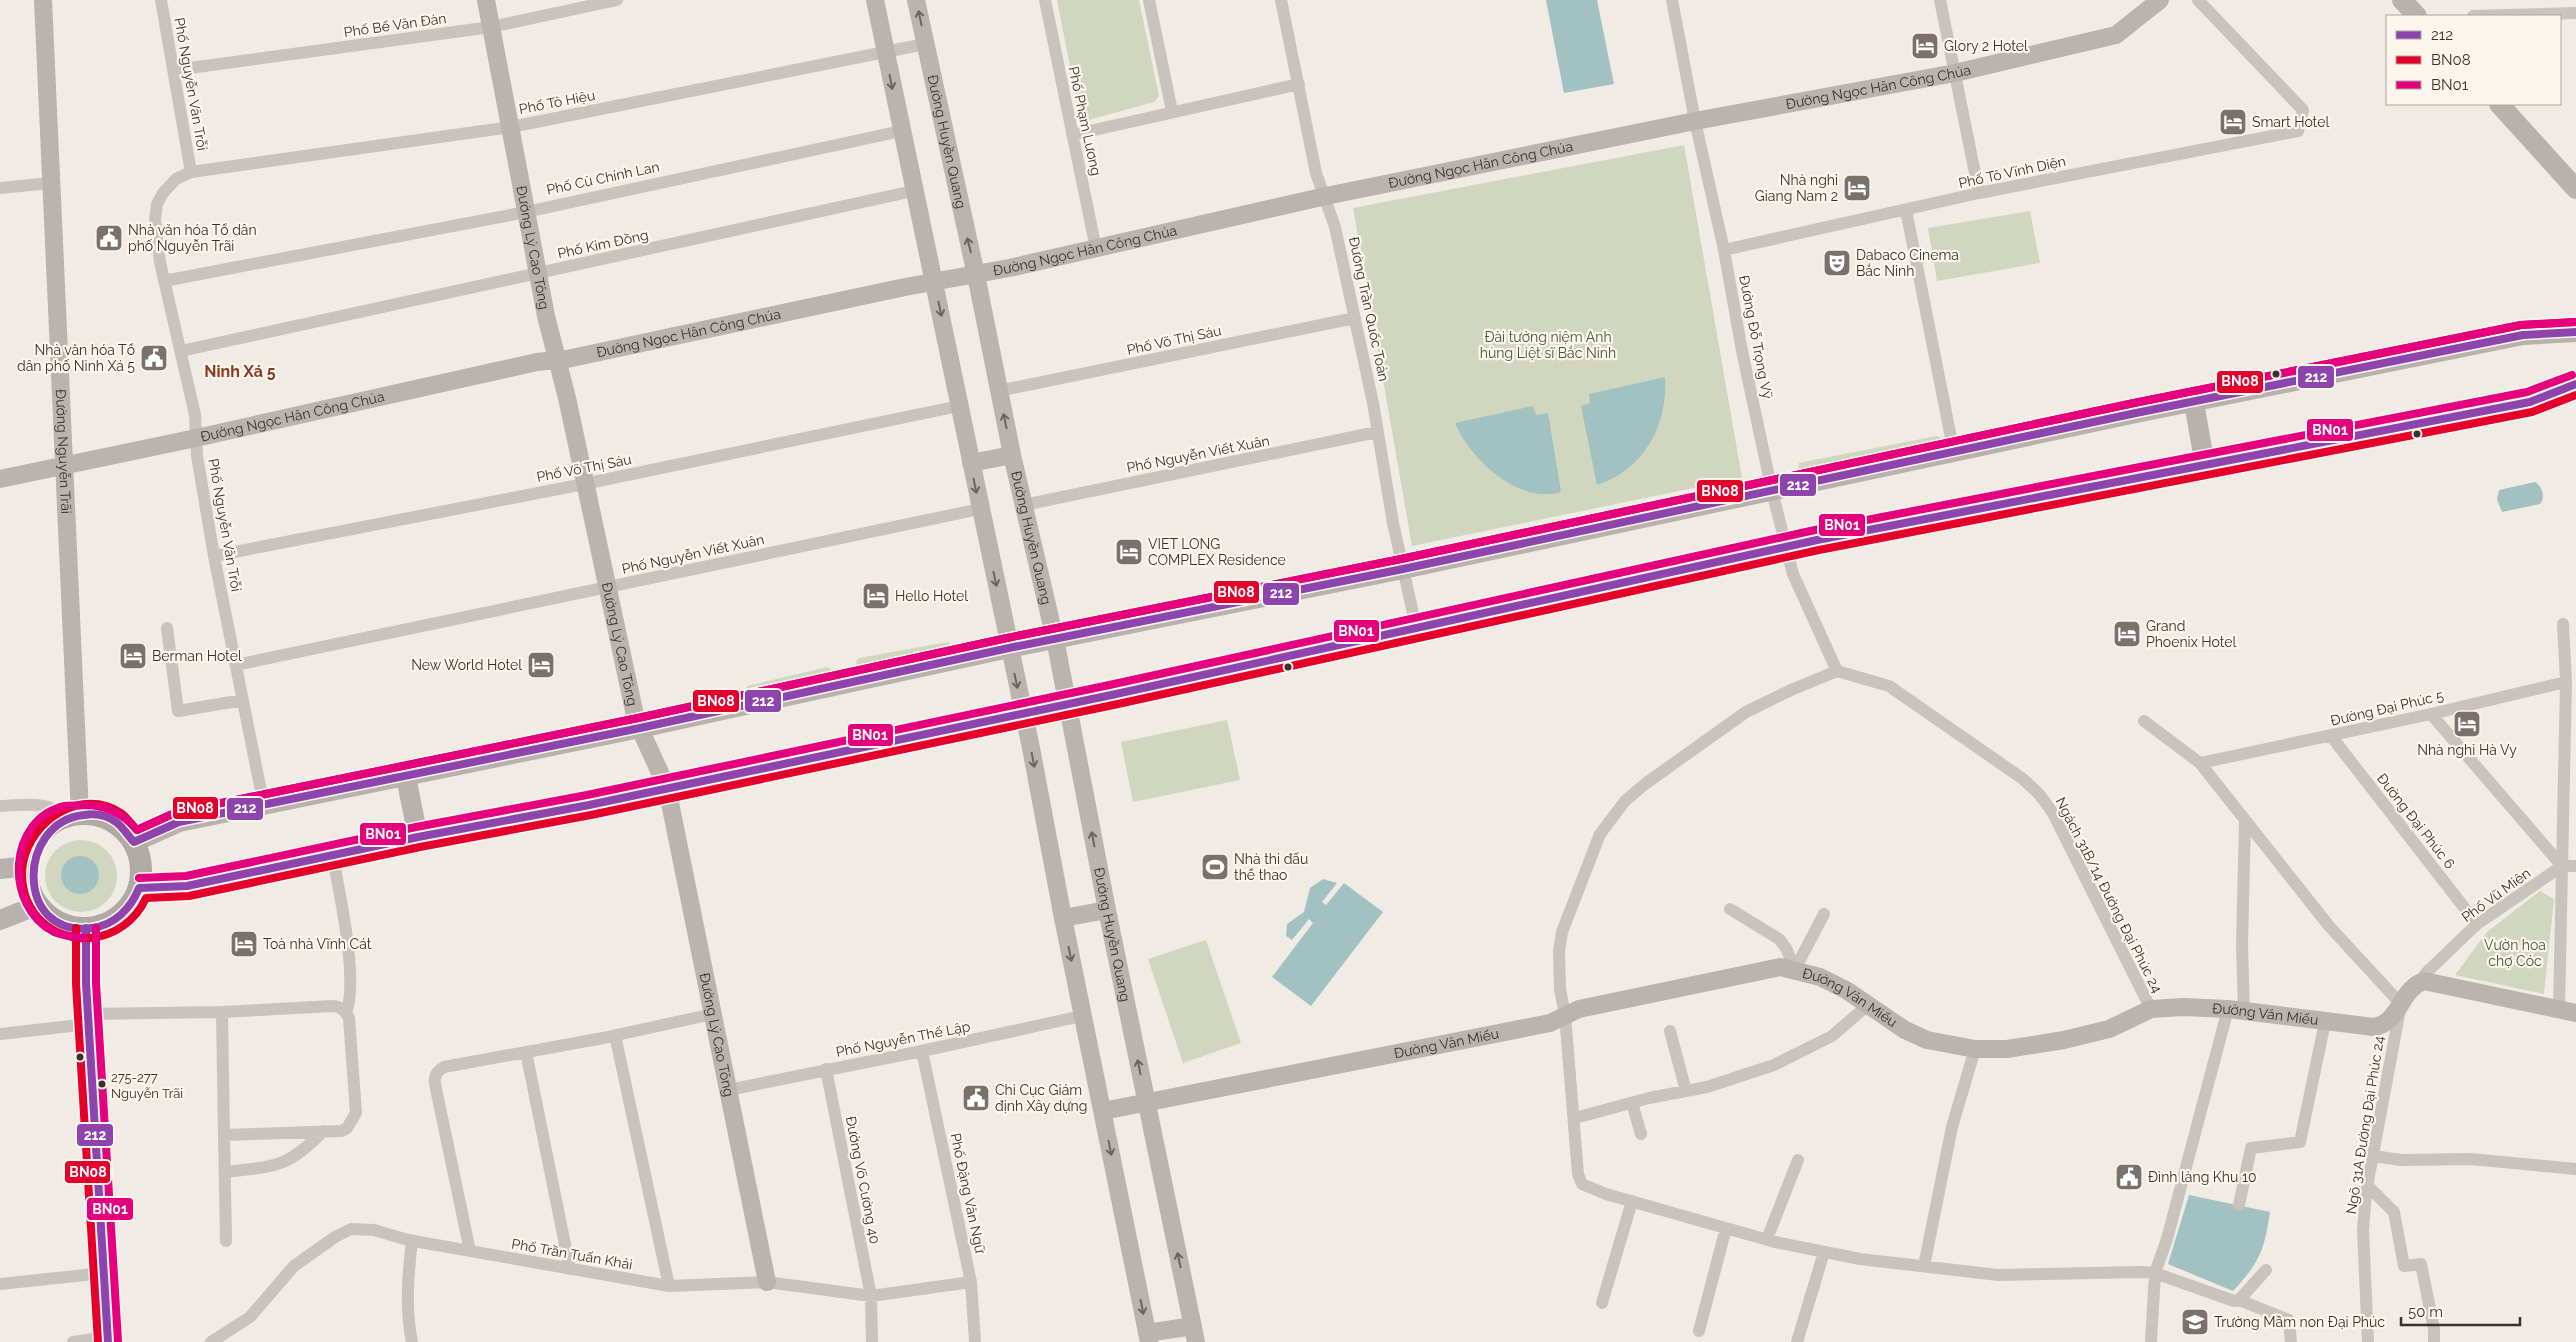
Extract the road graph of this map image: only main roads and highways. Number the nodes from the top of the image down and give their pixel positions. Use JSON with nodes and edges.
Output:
{"nodes":[{"id":1,"x":2500,"y":105,"type":"edge"},
{"id":2,"x":2576,"y":189,"type":"edge"},
{"id":3,"x":2576,"y":332,"type":"edge"},
{"id":4,"x":2576,"y":384,"type":"edge"},
{"id":5,"x":2194,"y":403,"type":"junction"},
{"id":6,"x":2205,"y":464,"type":"junction"},
{"id":7,"x":406,"y":777,"type":"junction"},
{"id":8,"x":418,"y":837,"type":"junction"},
{"id":9,"x":134,"y":842,"type":"junction"},
{"id":10,"x":27,"y":866,"type":"junction"},
{"id":11,"x":0,"y":869,"type":"edge"},
{"id":12,"x":139,"y":888,"type":"junction"},
{"id":13,"x":38,"y":905,"type":"junction"},
{"id":14,"x":0,"y":920,"type":"edge"},
{"id":15,"x":86,"y":928,"type":"junction"},
{"id":16,"x":108,"y":1339,"type":"edge"}],
"edges":[{"from":1,"to":2,"type":"main road"},
{"from":3,"to":5,"type":"main road"},
{"from":4,"to":6,"type":"main road"},
{"from":5,"to":6,"type":"main road"},
{"from":5,"to":7,"type":"main road"},
{"from":6,"to":8,"type":"main road"},
{"from":7,"to":8,"type":"main road"},
{"from":7,"to":9,"type":"main road"},
{"from":8,"to":12,"type":"main road"},
{"from":9,"to":10,"type":"highway"},
{"from":9,"to":12,"type":"highway"},
{"from":10,"to":11,"type":"main road"},
{"from":10,"to":13,"type":"highway"},
{"from":12,"to":15,"type":"highway"},
{"from":13,"to":14,"type":"main road"},
{"from":13,"to":15,"type":"highway"},
{"from":15,"to":16,"type":"highway"}]}
